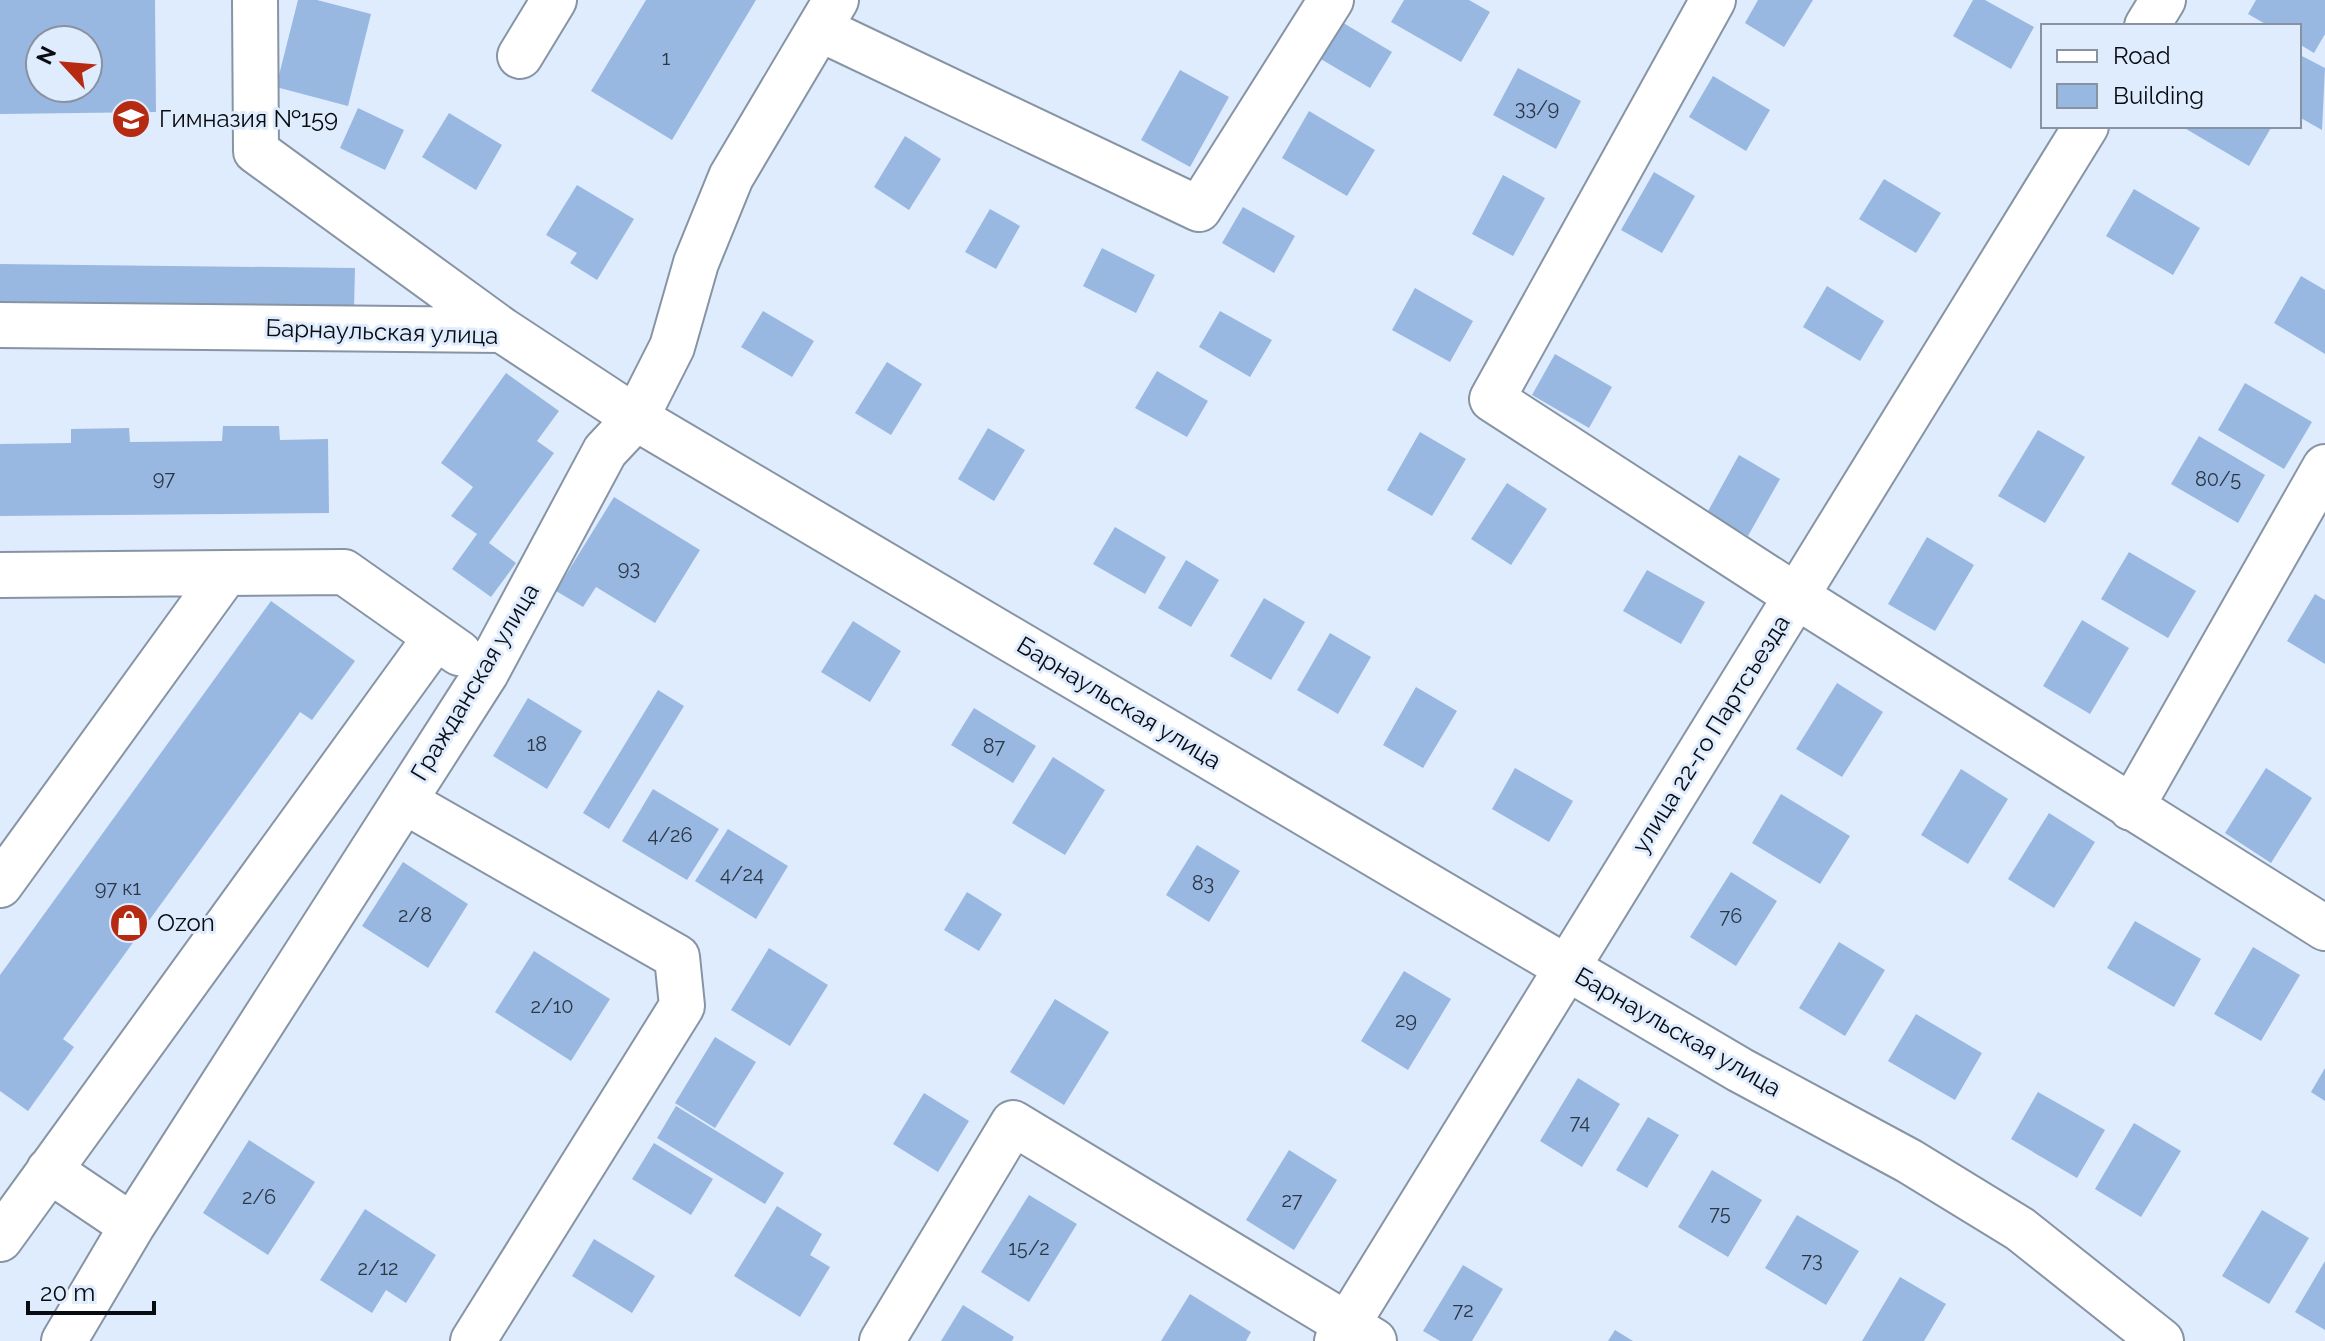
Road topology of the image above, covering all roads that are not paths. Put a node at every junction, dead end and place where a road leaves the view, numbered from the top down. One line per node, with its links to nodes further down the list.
1 (255, 0): 11 (street)
2 (554, 0): 8 (street)
3 (1331, 0): 6 (street)
4 (1713, 0): 16 (street)
5 (2163, 0): 7 (street)
6 (828, 14): 12 (street, Гражданская улица)
7 (2148, 24)
8 (520, 56)
9 (2085, 128): 16 (street, улица 22-го Партсъезда)
10 (0, 325): 11 (street, Барнаульская улица)
11 (502, 330): 12 (street, Барнаульская улица)
12 (636, 418): 18 (street, Гражданская улица); 23 (street, Барнаульская улица)
13 (2325, 467): 20 (street)
14 (226, 573): 15 (street); 17 (street); 21 (street)
15 (0, 575)
16 (1796, 596): 20 (street); 23 (street, улица 22-го Партсъезда)
17 (436, 637): 18 (street); 24 (street)
18 (486, 673): 19 (street, Гражданская улица)
19 (404, 801): 25 (street, Гражданская улица); 29 (street)
20 (2131, 808): 22 (street)
21 (0, 885)
22 (2325, 928)
23 (1567, 968): 27 (street, улица 22-го Партсъезда); 31 (street, Барнаульская улица)
24 (49, 1170): 25 (street); 26 (street)
25 (132, 1226): 28 (street, Гражданская улица)
26 (0, 1239)
27 (1353, 1336): 30 (street)
28 (64, 1341)
29 (473, 1341)
30 (882, 1341)
31 (2161, 1341)

